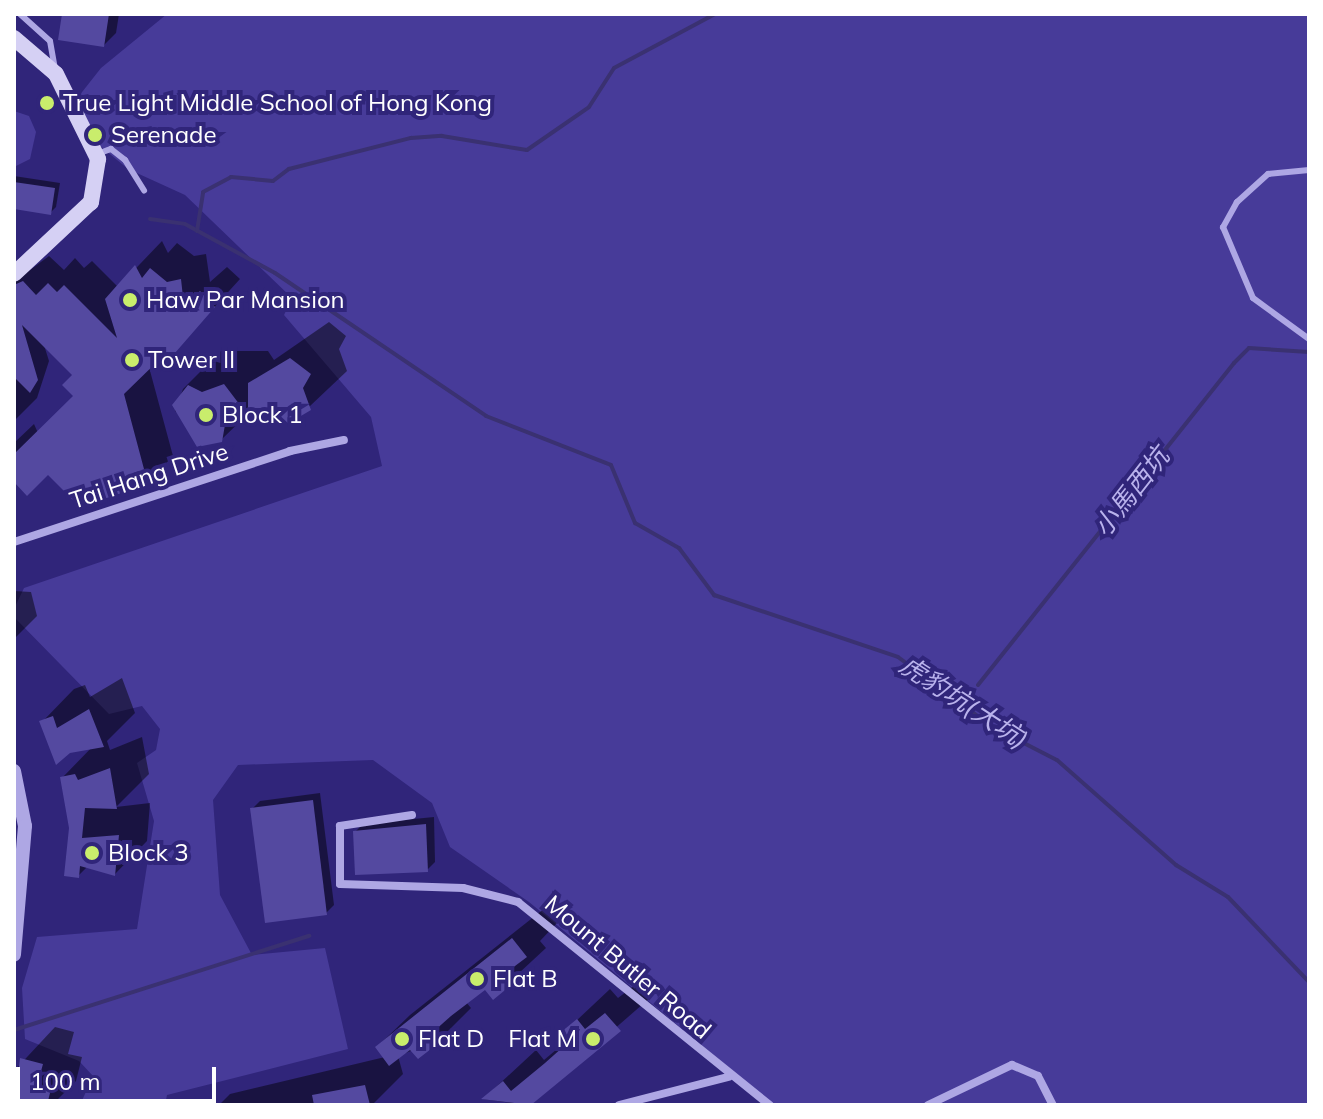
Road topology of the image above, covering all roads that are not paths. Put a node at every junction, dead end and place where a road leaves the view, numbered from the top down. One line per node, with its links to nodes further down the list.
1 (20, 14): 3 (lane)
2 (14, 38): 3 (main road)
3 (56, 74): 4 (main road)
4 (97, 154): 6 (lane); 7 (main road)
5 (1309, 170): 8 (lane)
6 (144, 191)
7 (14, 274)
8 (1309, 339)
9 (344, 440): 10 (street, Tai Hang Drive)
10 (14, 542)
11 (14, 771): 13 (street)
12 (412, 815): 15 (street, Mount Butler Road)
13 (16, 935): 14 (street)
14 (14, 955)
15 (728, 1077): 16 (street); 17 (street, Mount Butler Road)
16 (619, 1105)
17 (770, 1105)
18 (928, 1105): 19 (street)
19 (1053, 1105)

